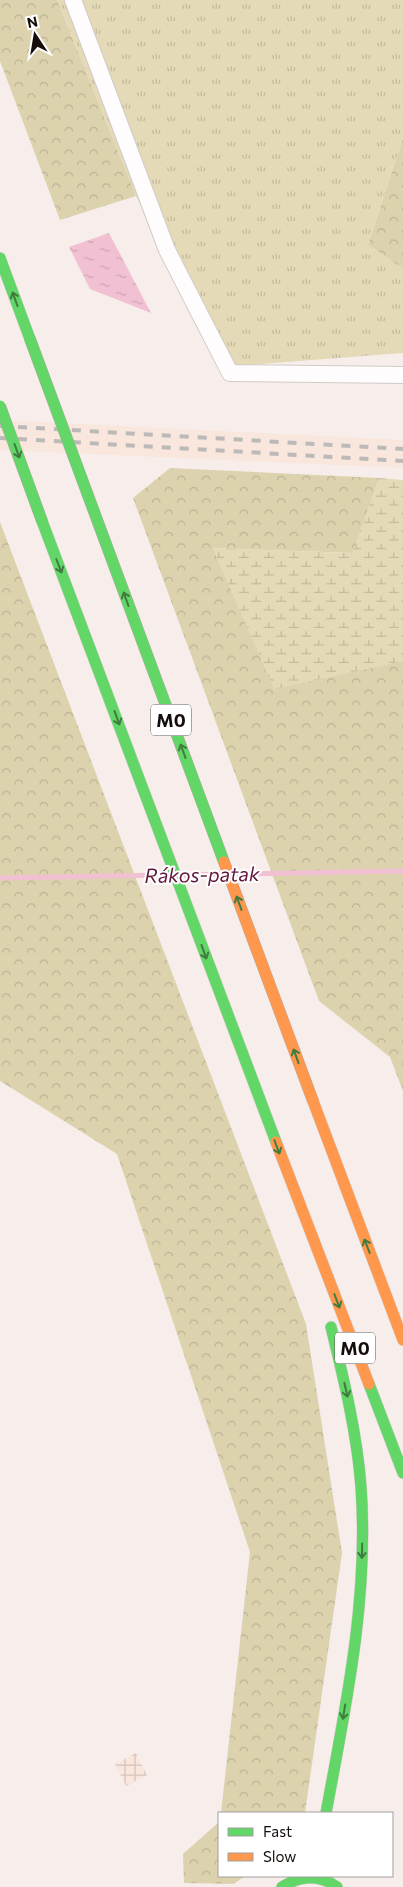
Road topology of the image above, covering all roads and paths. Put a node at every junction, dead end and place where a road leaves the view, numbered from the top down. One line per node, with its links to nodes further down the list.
1 (74, 0): 3 (street)
2 (0, 258): 6 (main road, M0, one-way to 2, bridge)
3 (403, 375)
4 (0, 406): 5 (main road, M0, one-way to 5, bridge)
5 (306, 1223): 7 (main road, M0, one-way to 7); 8 (main road, one-way to 8)
6 (403, 1340)
7 (403, 1473)
8 (326, 1812)
9 (300, 1877): 11 (main road)
10 (317, 1877): 12 (main road)
11 (282, 1887)
12 (336, 1887)

